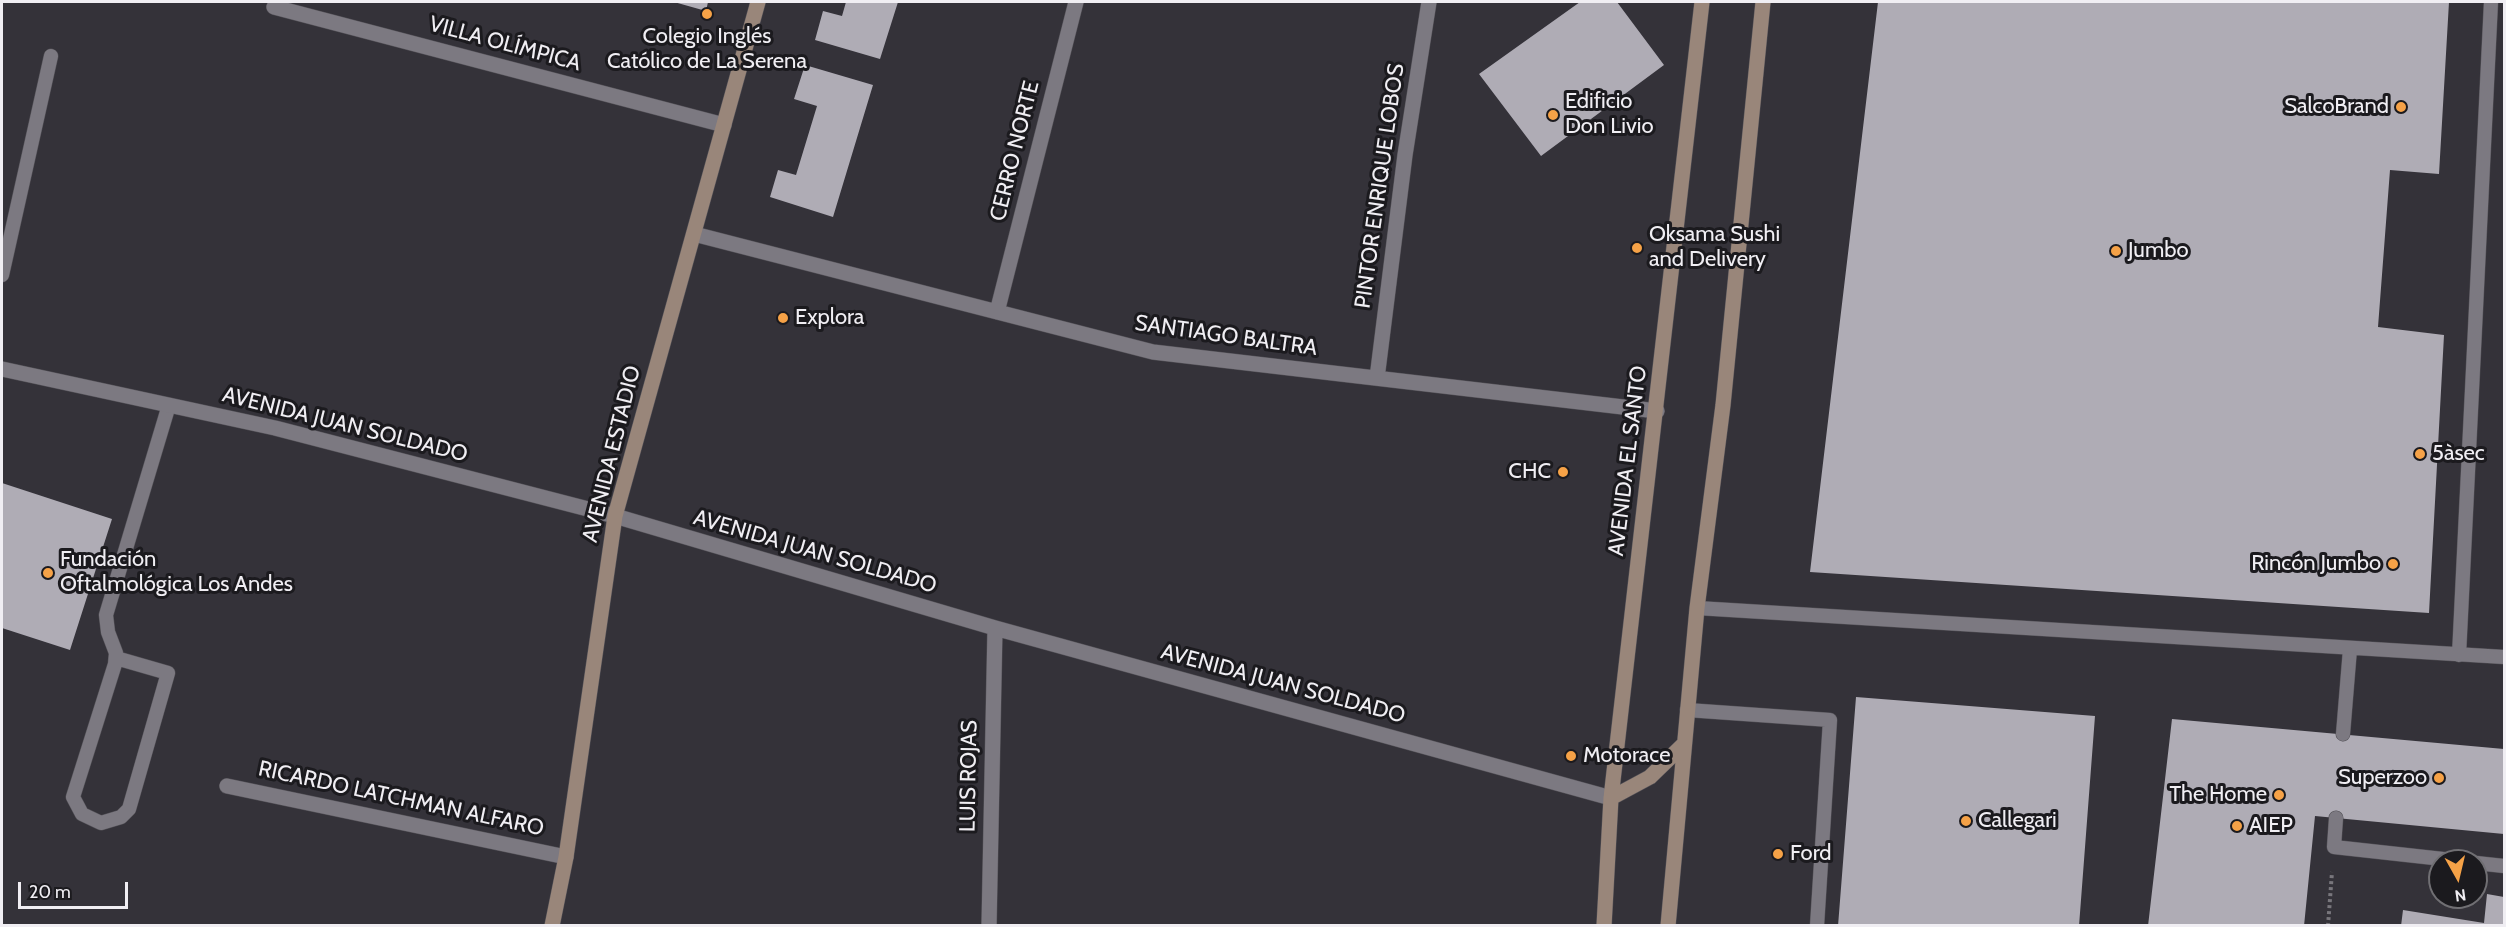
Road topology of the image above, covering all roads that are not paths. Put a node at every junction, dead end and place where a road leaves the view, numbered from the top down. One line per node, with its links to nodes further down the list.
1 (758, 2): 10 (main road, AVENIDA ESTADIO)
2 (1076, 2): 13 (street, CERRO NORTE)
3 (1429, 2): 15 (street, PINTOR ENRIQUE LOBOS)
4 (1702, 2): 17 (main road, AVENIDA EL SANTO)
5 (1762, 2): 19 (main road)
6 (274, 7): 10 (street, VILLA OLÍMPICA)
7 (2491, 8): 8 (lane); 22 (lane)
8 (2505, 15)
9 (51, 56): 12 (lane)
10 (724, 124): 11 (main road, AVENIDA ESTADIO)
11 (694, 234): 13 (street, SANTIAGO BALTRA); 18 (main road, AVENIDA ESTADIO)
12 (2, 275)
13 (998, 312): 15 (street, SANTIAGO BALTRA)
14 (2, 369): 16 (street, AVENIDA JUAN SOLDADO)
15 (1377, 378): 17 (street, SANTIAGO BALTRA)
16 (169, 405): 18 (street, AVENIDA JUAN SOLDADO); 24 (lane)
17 (1657, 411): 29 (main road, AVENIDA EL SANTO)
18 (615, 516): 20 (street, AVENIDA JUAN SOLDADO); 31 (main road, AVENIDA ESTADIO)
19 (1697, 608): 21 (lane); 25 (main road)
20 (995, 628): 29 (street, AVENIDA JUAN SOLDADO); 36 (street, LUIS ROJAS)
21 (2350, 649): 22 (lane); 26 (lane)
22 (2459, 655): 23 (lane)
23 (2505, 657)
24 (116, 658): 24 (lane)
25 (1687, 710): 27 (main road); 39 (lane)
26 (2343, 734)
27 (1684, 744): 29 (main road); 38 (main road)
28 (226, 786): 31 (street, RICARDO LATCHMAN ALFARO)
29 (1611, 798): 37 (main road, AVENIDA EL SANTO)
30 (2336, 818): 32 (lane)
31 (566, 857): 35 (main road, AVENIDA ESTADIO)
32 (2428, 857)
33 (2488, 864): 34 (lane)
34 (2505, 866)
35 (552, 926)
36 (988, 926)
37 (1604, 926)
38 (1668, 926)
39 (1817, 926)

